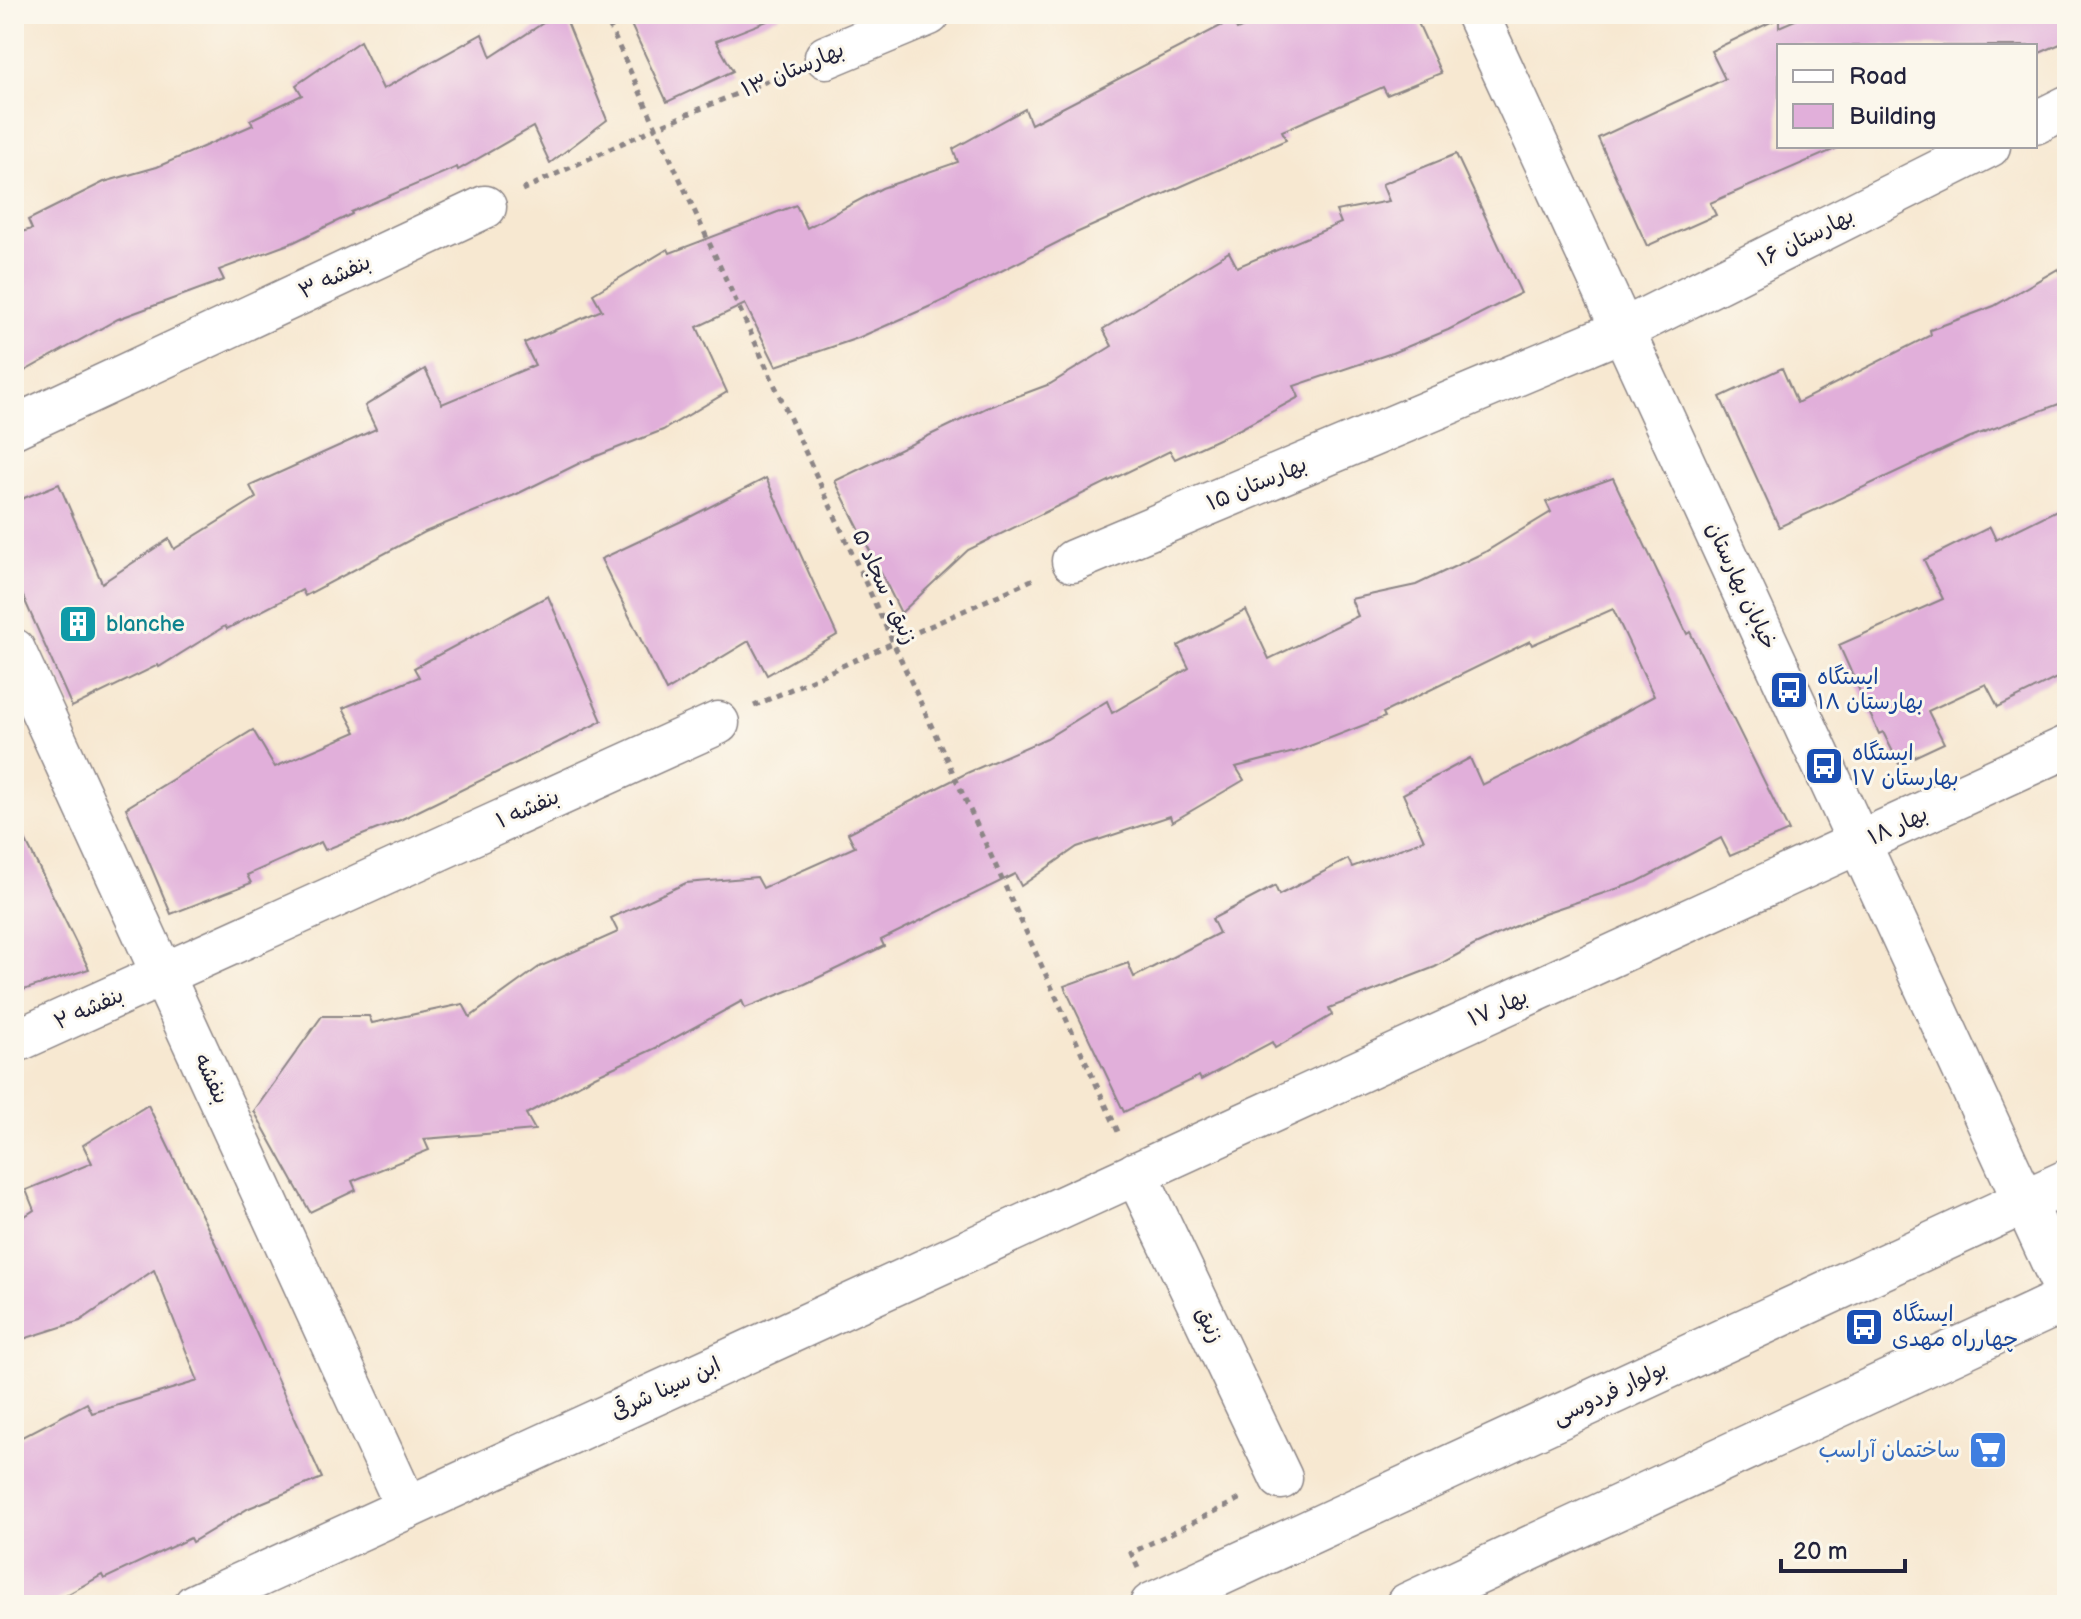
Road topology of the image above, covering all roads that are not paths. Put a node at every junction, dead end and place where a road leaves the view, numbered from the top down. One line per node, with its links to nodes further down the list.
1 (929, 14): 3 (street, بهارستان ۱۳)
2 (1477, 14): 8 (street, خیابان بهارستان)
3 (826, 57)
4 (2067, 107): 5 (street)
5 (2037, 122)
6 (1985, 148): 8 (street, بهارستان ۱۶)
7 (485, 207): 9 (street, بنفشه ۳)
8 (1623, 330): 10 (street, بهارستان ۱۵); 14 (street, خیابان بهارستان)
9 (14, 427)
10 (1073, 561)
11 (14, 650): 15 (street, بنفشه)
12 (718, 723): 15 (street, بنفشه ۱)
13 (2067, 747): 14 (street, بهار ۱۸)
14 (1859, 844): 17 (street, بهار ۱۷); 19 (street, خیابان بهارستان)
15 (163, 975): 16 (street, بنفشه ۲); 22 (street, بنفشه)
16 (14, 1042)
17 (1136, 1173): 21 (street, زنبق); 22 (street, ابن سینا شرقی)
18 (2067, 1182): 19 (main road, بولوار فردوسی)
19 (2024, 1202): 20 (street, خیابان بهارستان); 24 (main road, بولوار فردوسی)
20 (2067, 1297): 25 (main road)
21 (1281, 1478)
22 (407, 1508): 23 (street, ابن سینا شرقی)
23 (195, 1605)
24 (1152, 1605)
25 (1408, 1605)

